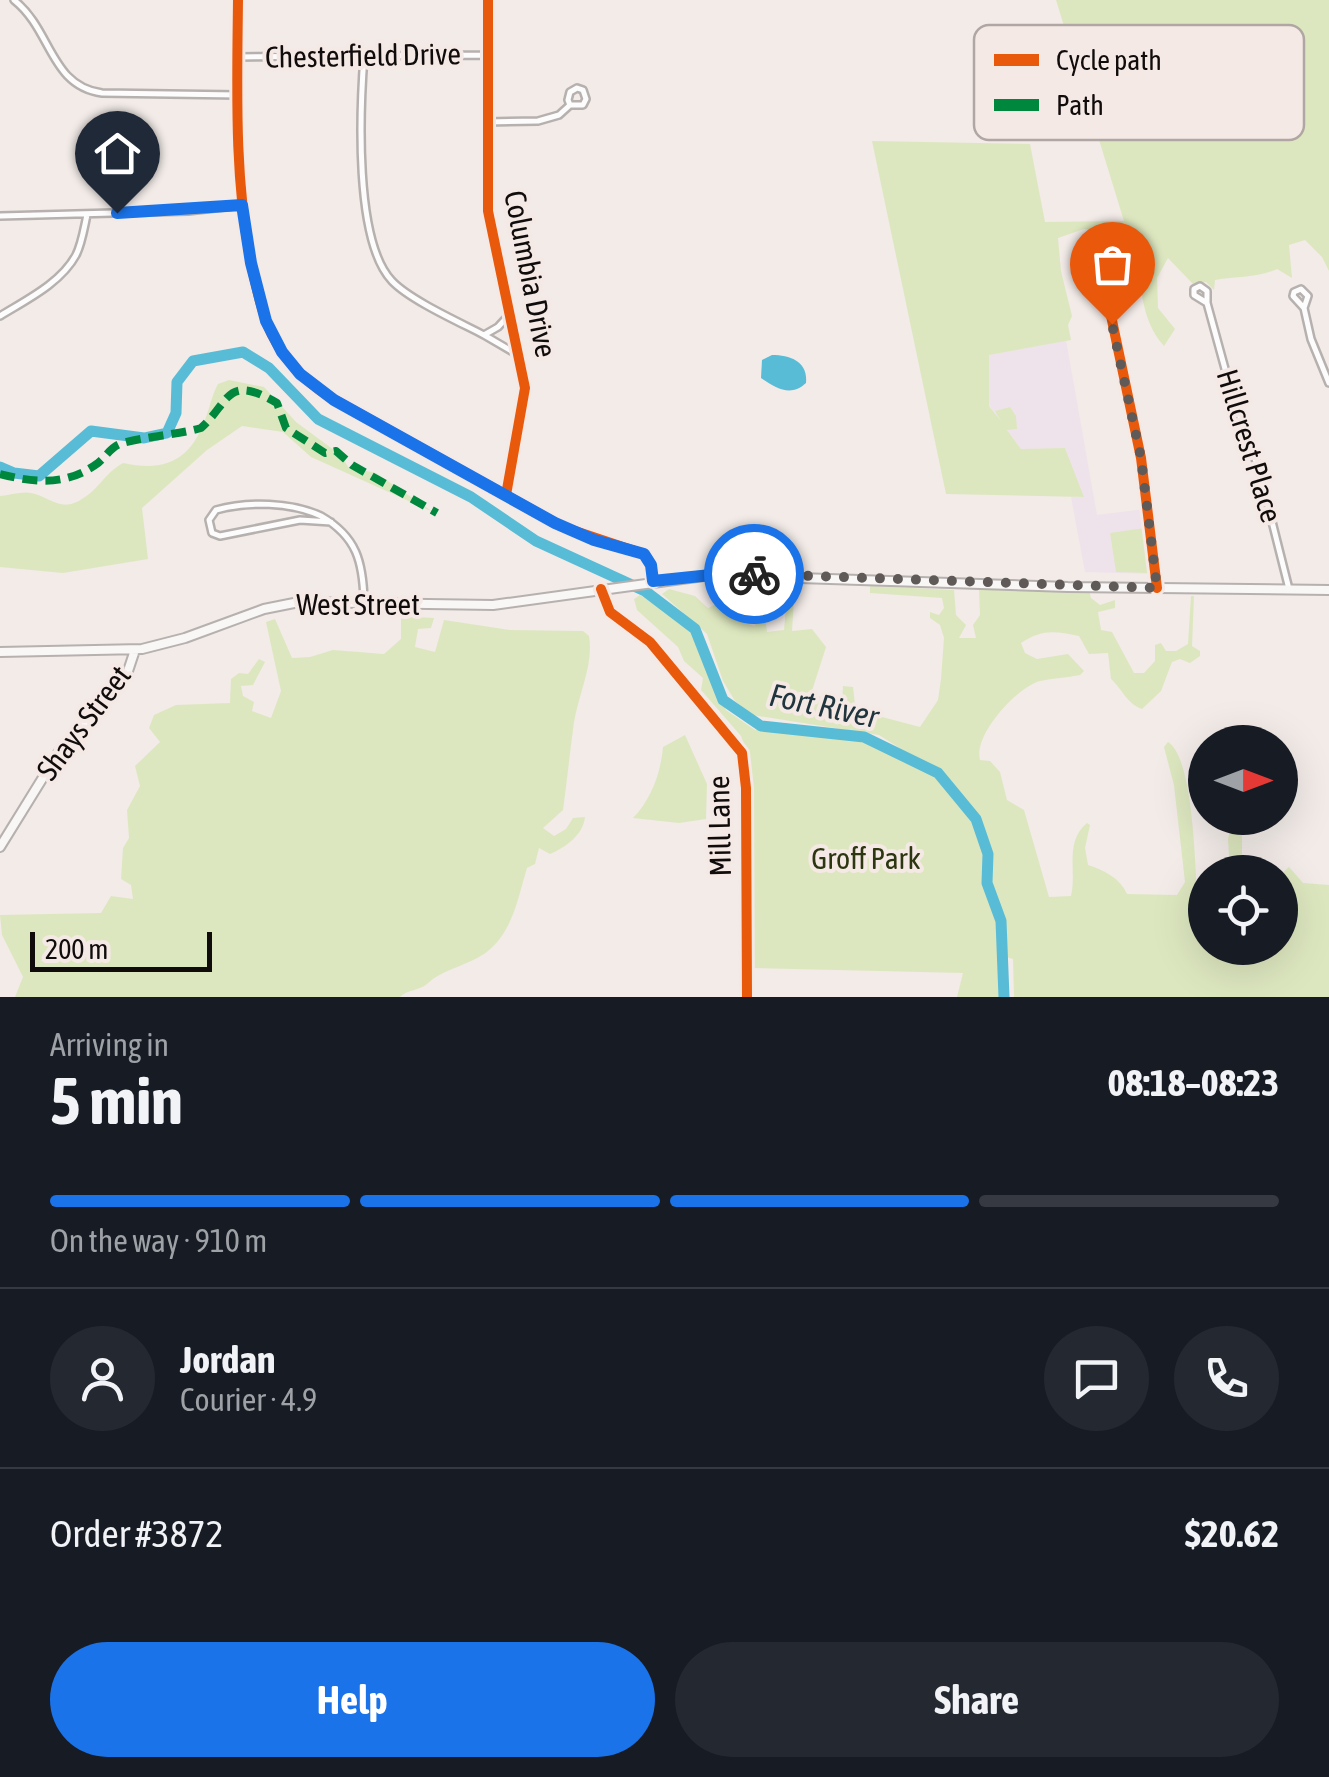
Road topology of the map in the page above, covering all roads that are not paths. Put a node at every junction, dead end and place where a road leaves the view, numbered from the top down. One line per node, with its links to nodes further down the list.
1 (14, 0): 7 (street)
2 (238, 0): 6 (street)
3 (488, 0): 4 (street, Columbia Drive)
4 (488, 55): 5 (street, Chesterfield Drive); 9 (street, Columbia Drive)
5 (364, 56): 6 (street, Chesterfield Drive); 18 (street)
6 (238, 58): 7 (street)
7 (238, 95): 10 (street)
8 (570, 105): 9 (street)
9 (487, 122): 16 (street, Columbia Drive)
10 (242, 205): 11 (street); 21 (street)
11 (86, 215): 12 (street); 17 (street)
12 (0, 216)
13 (1100, 239): 24 (street)
14 (1207, 304): 26 (street, Hillcrest Place)
15 (1304, 308): 20 (street)
16 (510, 314): 18 (street); 19 (street, Columbia Drive)
17 (0, 316)
18 (484, 335): 19 (street)
19 (521, 357): 21 (street, Columbia Drive)
20 (1329, 383)
21 (506, 495): 23 (street)
22 (331, 522): 22 (street); 28 (street)
23 (649, 582): 24 (main road, West Street); 25 (main road, West Street)
24 (1157, 588): 26 (main road, West Street)
25 (601, 590): 28 (main road, West Street); 32 (street, Mill Lane)
26 (1289, 590): 27 (main road, West Street)
27 (1329, 590)
28 (364, 601): 29 (main road, West Street)
29 (134, 650): 30 (main road, West Street); 31 (main road, Shays Street)
30 (0, 652)
31 (0, 847)
32 (747, 997)

